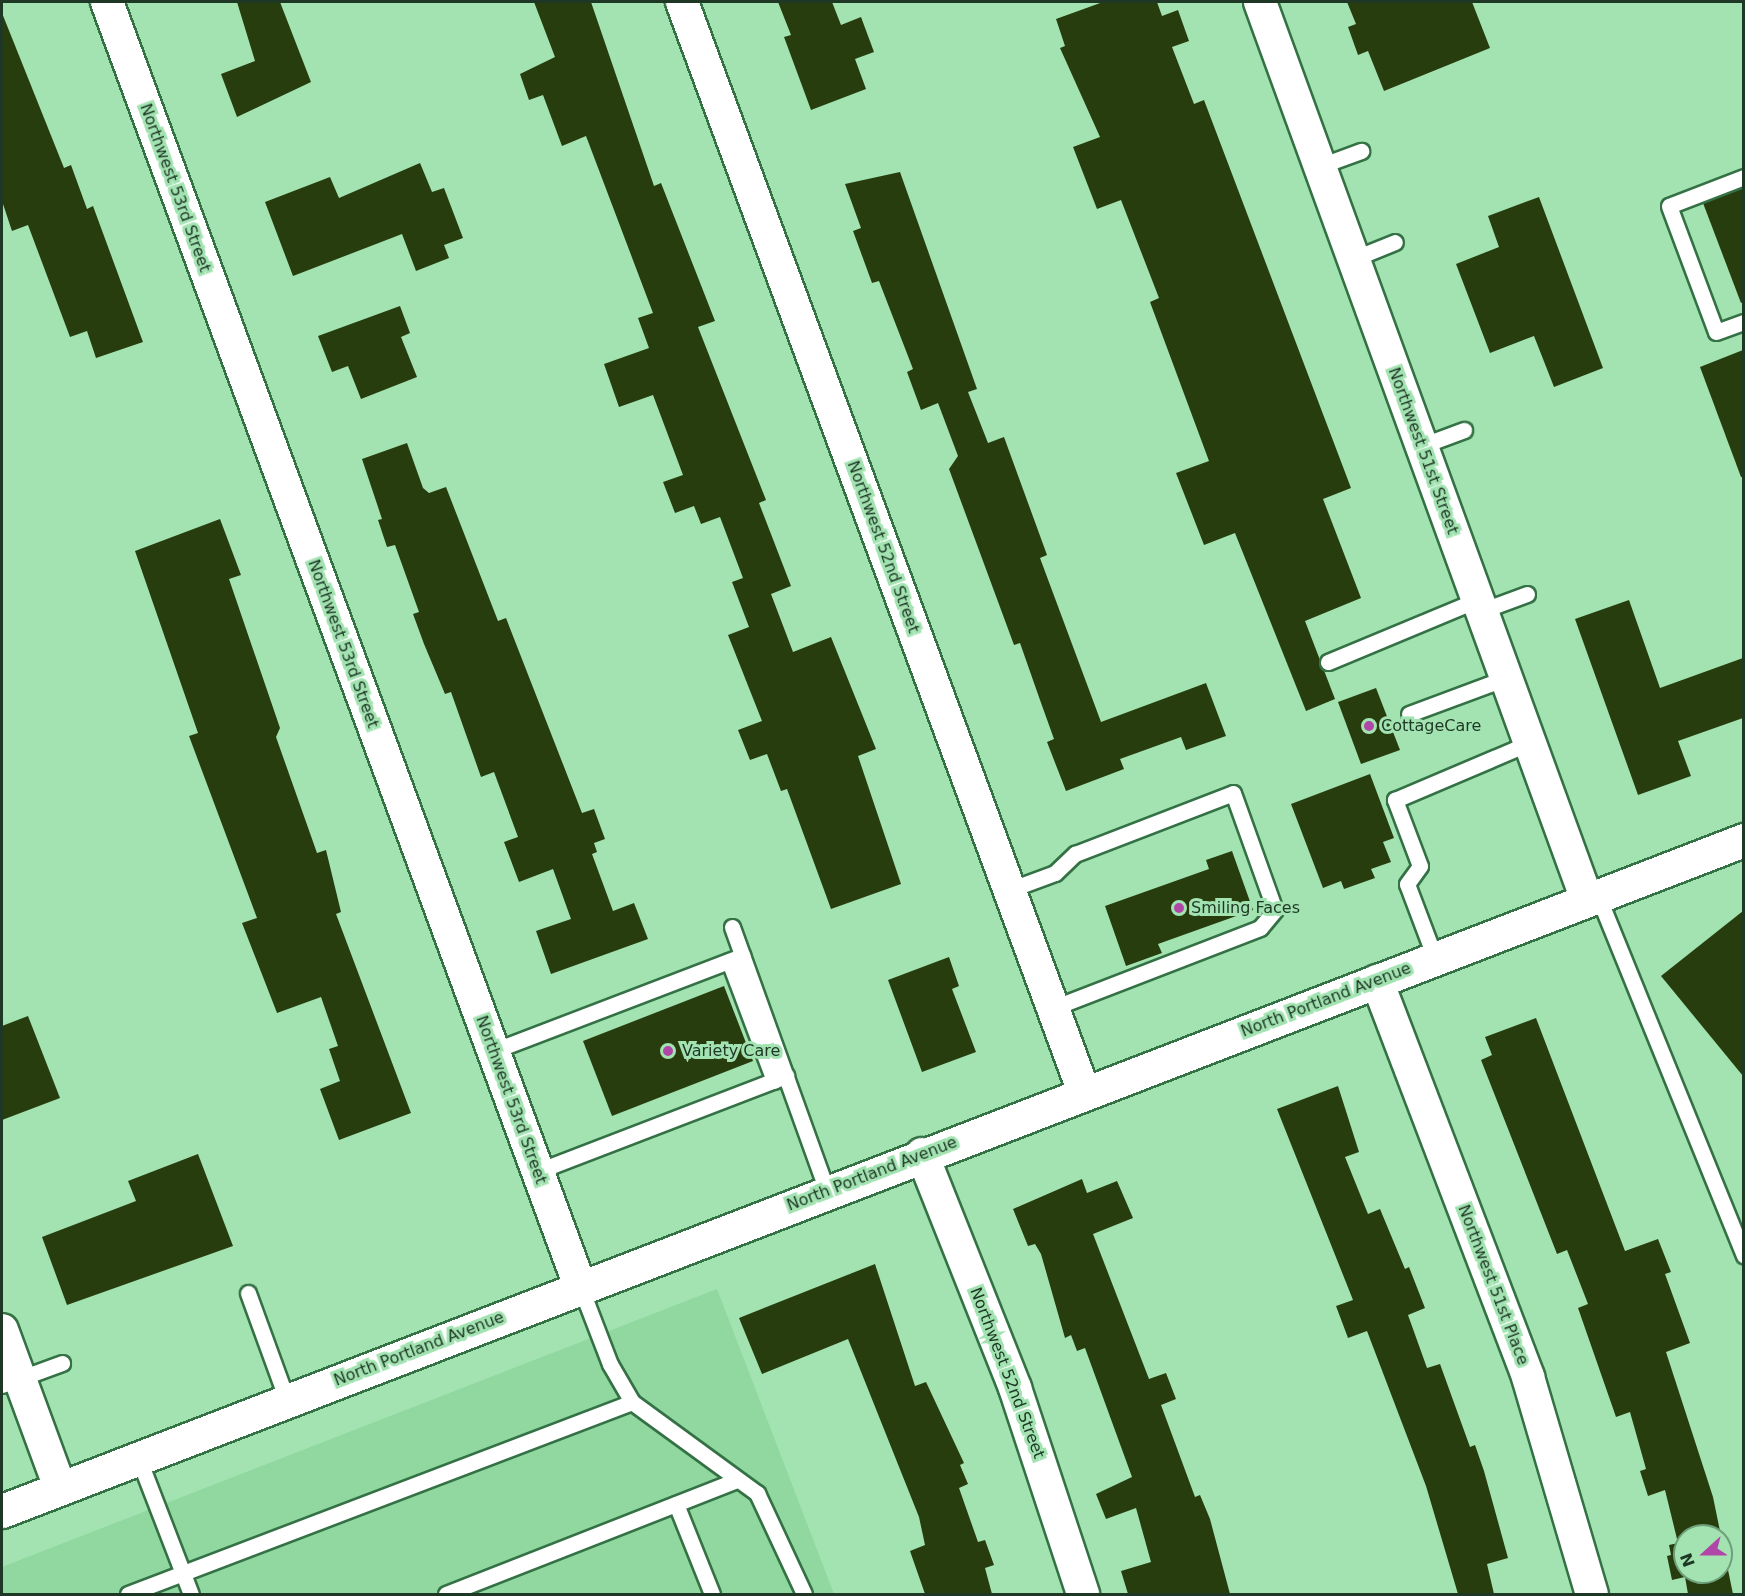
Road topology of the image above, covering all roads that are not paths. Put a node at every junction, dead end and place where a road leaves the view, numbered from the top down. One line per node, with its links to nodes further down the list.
1 (107, 2): 26 (street, Northwest 53rd Street)
2 (682, 2): 19 (street, Northwest 52nd Street)
3 (1260, 2): 5 (street, Northwest 51st Street)
4 (1361, 151): 5 (lane)
5 (1320, 166): 8 (street, Northwest 51st Street)
6 (1743, 177): 9 (lane)
7 (1395, 242): 8 (lane)
8 (1353, 259): 11 (street, Northwest 51st Street)
9 (1743, 322)
10 (1464, 430): 11 (lane)
11 (1421, 446): 13 (street, Northwest 51st Street)
12 (1527, 594): 13 (lane)
13 (1479, 605): 14 (lane); 15 (street, Northwest 51st Street)
14 (1328, 662)
15 (1506, 678): 16 (lane); 17 (street, Northwest 51st Street)
16 (1409, 714)
17 (1529, 743): 20 (street, Northwest 51st Street); 23 (lane)
18 (1743, 840): 20 (main road, North Portland Avenue)
19 (1009, 890): 25 (street, Northwest 52nd Street); 25 (lane)
20 (1592, 898): 23 (main road, North Portland Avenue); 32 (lane)
21 (732, 927): 22 (lane)
22 (736, 958): 26 (lane); 27 (lane)
23 (1435, 958): 24 (main road, North Portland Avenue)
24 (1377, 981): 28 (main road, North Portland Avenue); 52 (street, Northwest 51st Place)
25 (1053, 1008): 28 (street, Northwest 52nd Street)
26 (494, 1051): 30 (street, Northwest 53rd Street)
27 (780, 1078): 30 (lane); 31 (lane)
28 (1084, 1092): 29 (main road, North Portland Avenue)
29 (922, 1155): 31 (main road, North Portland Avenue); 51 (street, Northwest 52nd Street)
30 (538, 1171): 33 (street, Northwest 53rd Street)
31 (827, 1191): 33 (main road, North Portland Avenue)
32 (1743, 1256)
33 (580, 1286): 38 (main road, North Portland Avenue); 39 (lane)
34 (248, 1293): 38 (lane)
35 (2, 1330): 37 (street)
36 (62, 1363): 37 (lane)
37 (10, 1382): 42 (street)
38 (287, 1400): 40 (main road, North Portland Avenue)
39 (632, 1402): 41 (lane); 45 (lane)
40 (138, 1457): 42 (main road, North Portland Avenue); 45 (lane)
41 (737, 1480): 43 (lane); 50 (lane)
42 (60, 1488): 44 (main road, North Portland Avenue)
43 (676, 1504): 48 (lane); 49 (lane)
44 (2, 1510)
45 (183, 1573): 46 (lane); 47 (lane)
46 (128, 1594)
47 (191, 1594)
48 (446, 1594)
49 (712, 1594)
50 (804, 1594)
51 (1083, 1594)
52 (1592, 1594)

